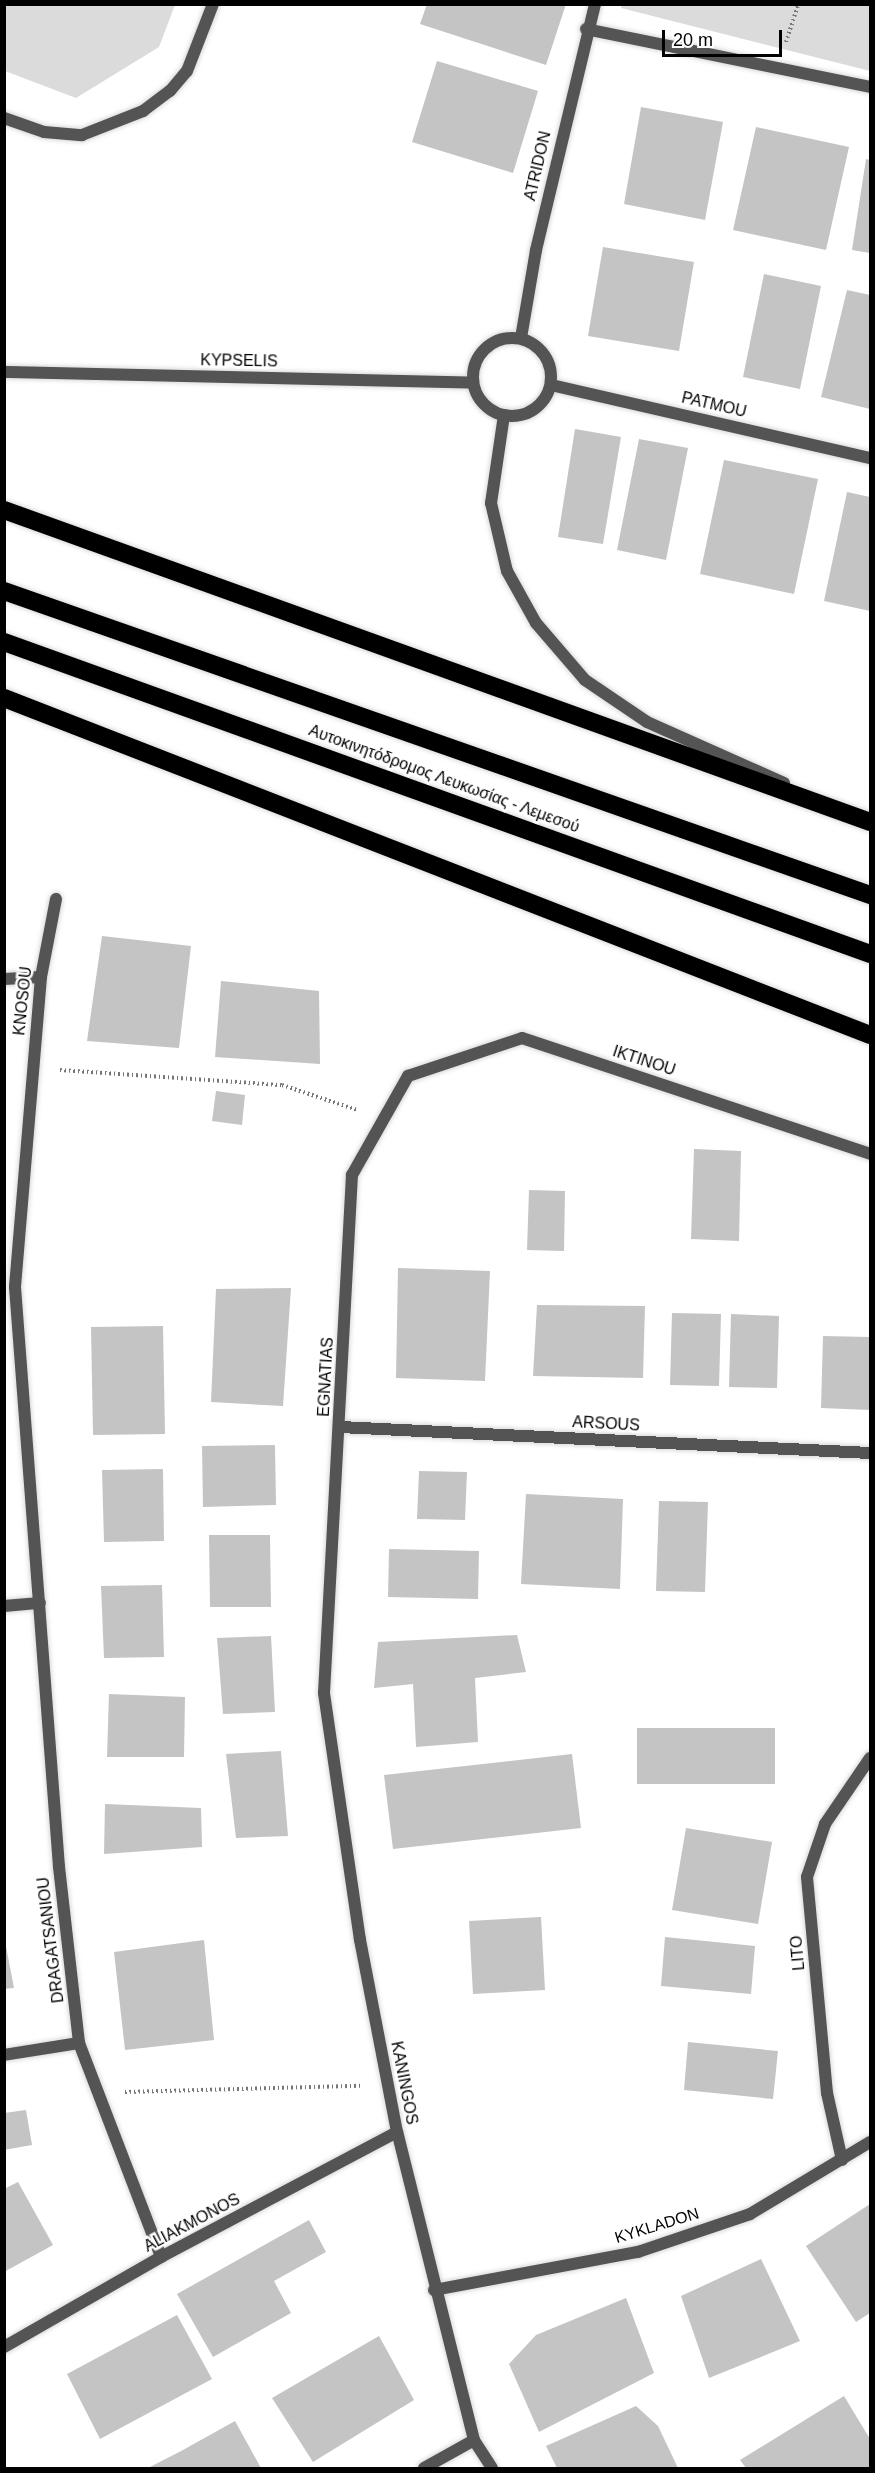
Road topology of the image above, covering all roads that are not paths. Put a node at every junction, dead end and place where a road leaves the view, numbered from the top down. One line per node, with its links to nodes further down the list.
1 (213, 4): 5 (street)
2 (595, 4): 3 (street, ATRIDON)
3 (586, 28): 4 (street); 6 (street, ATRIDON)
4 (870, 87)
5 (4, 118)
6 (521, 338): 8 (street); 9 (street)
7 (4, 372): 8 (street, KYPSELIS)
8 (473, 383): 10 (street)
9 (551, 385): 10 (street); 11 (street, PATMOU)
10 (504, 415): 16 (street)
11 (870, 458)
12 (4, 510): 16 (highway)
13 (4, 591): 17 (highway, Αυτοκινητόδρομος Λευκωσίας - Λεμεσού)
14 (4, 642): 19 (highway, Αυτοκινητόδρομος Λευκωσίας - Λεμεσού)
15 (4, 698): 22 (highway)
16 (870, 821)
17 (870, 895)
18 (56, 899): 20 (street, KNOSOU)
19 (870, 954)
20 (41, 977): 21 (street); 25 (street, KNOSOU)
21 (4, 979)
22 (870, 1035)
23 (408, 1077): 24 (street, IKTINOU); 26 (street, EGNATIAS)
24 (870, 1154)
25 (10, 1287): 28 (street, DRAGATSANIOU)
26 (340, 1427): 27 (street, ARSOUS); 30 (street, EGNATIAS)
27 (870, 1453)
28 (40, 1604): 29 (street); 32 (street, DRAGATSANIOU)
29 (4, 1606)
30 (324, 1693): 34 (street, KANINGOS)
31 (870, 1758): 36 (street, LITO)
32 (79, 2043): 33 (street); 37 (street, DRAGATSANIOU)
33 (4, 2055)
34 (397, 2132): 37 (street, ALIAKMONOS); 38 (street, KANINGOS)
35 (870, 2142): 36 (street, KYKLADON)
36 (842, 2160): 38 (street, KYKLADON)
37 (161, 2257): 39 (street, ALIAKMONOS)
38 (434, 2290): 40 (street, KANINGOS)
39 (4, 2347)
40 (474, 2440): 41 (street); 42 (street, KANINGOS)
41 (424, 2469)
42 (492, 2469)

